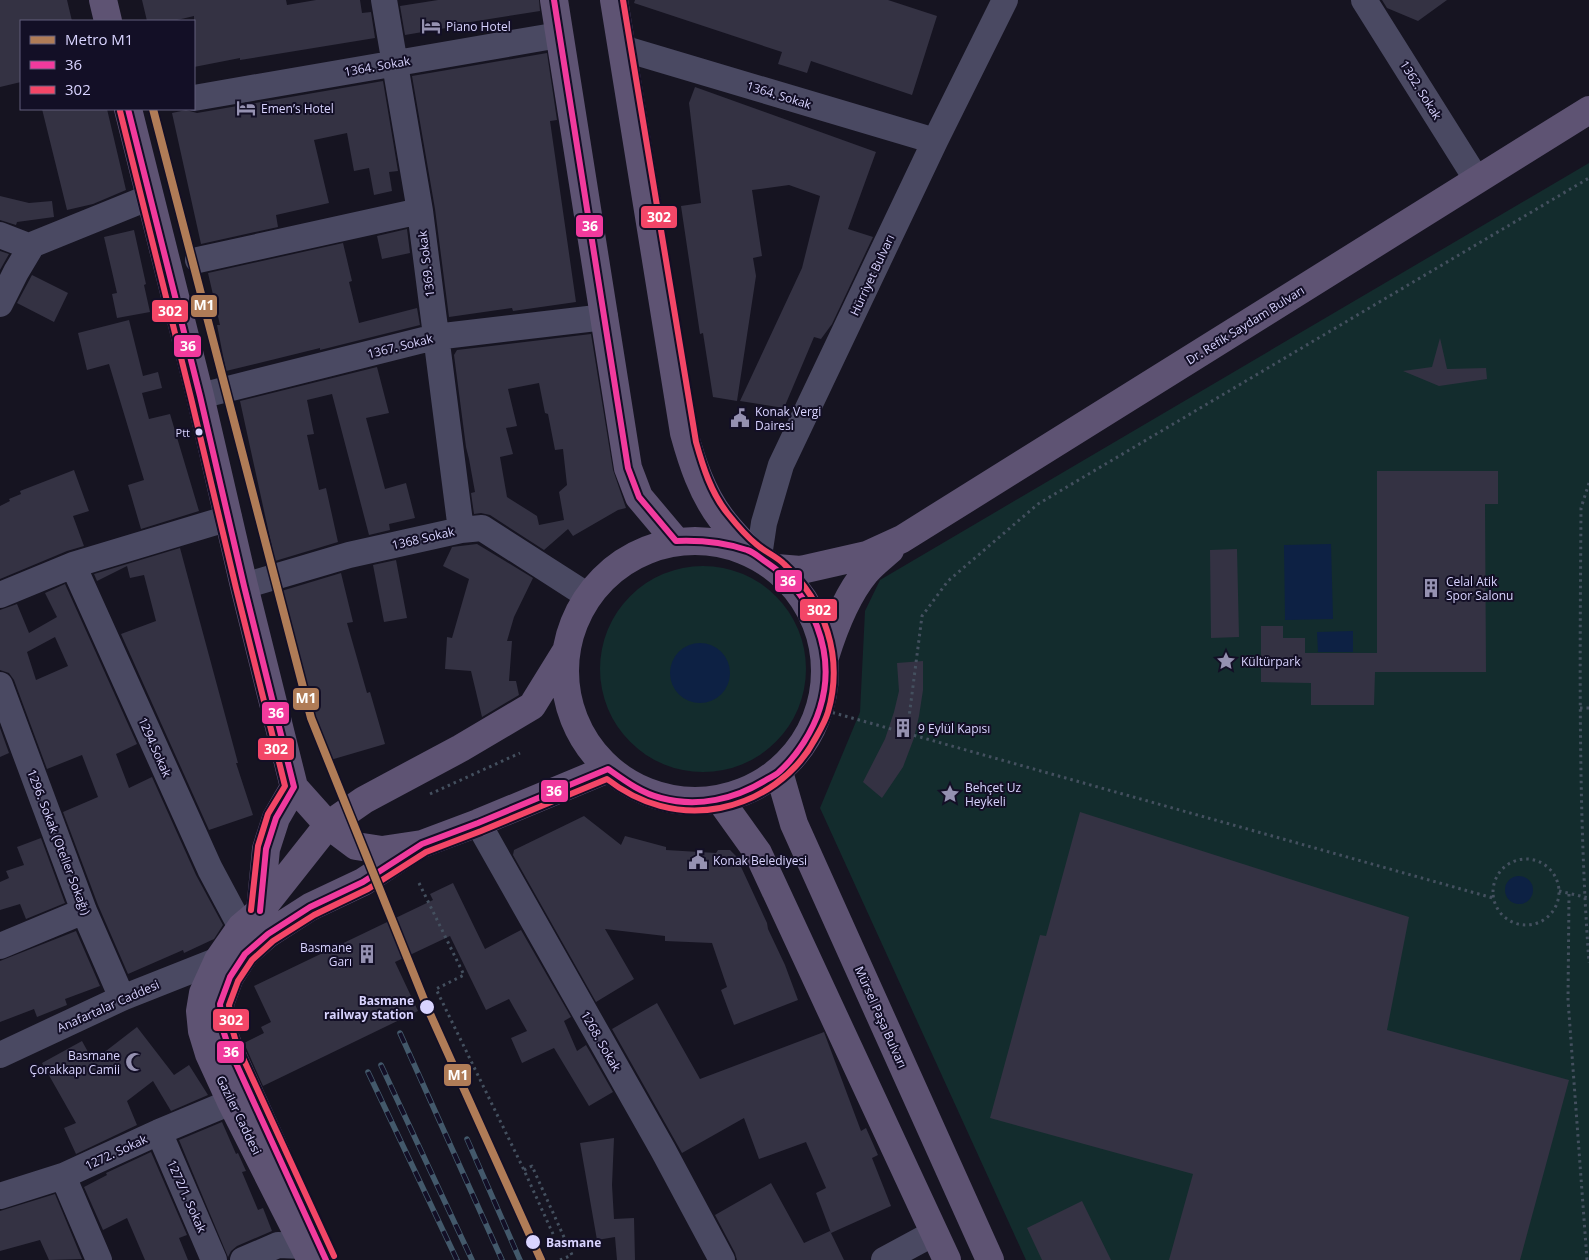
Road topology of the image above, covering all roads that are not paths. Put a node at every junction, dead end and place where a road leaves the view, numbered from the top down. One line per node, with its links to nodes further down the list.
1 (103, 0): 7 (main road)
2 (384, 0): 10 (street, 1369. Sokak)
3 (554, 0): 8 (main road)
4 (614, 0): 9 (main road)
5 (1005, 0): 14 (street, Hürriyet Bulvarı)
6 (1365, 0): 15 (street, 1362. Sokak)
7 (108, 20)
8 (559, 36): 10 (street, 1364. Sokak); 22 (main road)
9 (622, 48): 14 (street, 1364. Sokak); 29 (main road)
10 (394, 63): 11 (street, 1364. Sokak); 17 (street, 1369. Sokak)
11 (195, 98)
12 (129, 110): 16 (main road)
13 (1589, 110): 15 (main road, Dr. Refik Saydam Bulvarı)
14 (935, 141): 29 (street, Hürriyet Bulvarı)
15 (1477, 180): 27 (main road, Dr. Refik Saydam Bulvarı)
16 (150, 197): 19 (street); 24 (main road)
17 (420, 211): 20 (street); 23 (street, 1369. Sokak)
18 (0, 235): 19 (street)
19 (30, 246): 21 (street)
20 (198, 260)
21 (0, 304)
22 (605, 317): 23 (street, 1367. Sokak); 28 (main road)
23 (435, 337): 24 (street, 1367. Sokak); 26 (street, 1369. Sokak)
24 (200, 396): 25 (main road)
25 (229, 518): 30 (street); 31 (main road)
26 (460, 530): 31 (street, 1368 Sokak); 33 (street, 1368 Sokak)
27 (902, 539): 29 (main road); 35 (main road)
28 (676, 541): 29 (main road); 33 (main road)
29 (761, 558): 35 (main road)
30 (72, 565): 32 (street); 45 (street, 1294.Sokak)
31 (244, 586): 39 (main road)
32 (0, 595)
33 (588, 596): 34 (main road)
34 (566, 651): 37 (main road); 42 (main road, Gaziler Caddesi)
35 (825, 657): 38 (main road)
36 (2, 696): 44 (street, 1296. Sokak (Oteller Sokağı))
37 (608, 769): 40 (main road); 41 (main road)
38 (779, 772): 40 (main road); 62 (main road, Mürsel Paşa Bulvarı)
39 (294, 787): 42 (main road); 45 (main road)
40 (720, 800): 54 (main road)
41 (478, 823): 43 (main road); 59 (street, 1268. Sokak)
42 (328, 825): 43 (main road); 45 (main road, Gaziler Caddesi)
43 (422, 844): 55 (main road, Gaziler Caddesi)
44 (84, 911): 46 (street); 48 (street, 1296. Sokak (Oteller Sokağı))
45 (250, 919): 47 (main road, Gaziler Caddesi)
46 (0, 946)
47 (218, 960): 48 (street, Anafartalar Caddesi); 50 (main road, Gaziler Caddesi)
48 (122, 998): 49 (street, Anafartalar Caddesi)
49 (0, 1055)
50 (231, 1102): 51 (street, 1272. Sokak); 55 (main road, Gaziler Caddesi)
51 (159, 1132): 52 (street, 1272. Sokak); 57 (street, 1272/1. Sokak)
52 (63, 1176): 53 (street, 1272. Sokak); 56 (street)
53 (0, 1196)
54 (934, 1233): 60 (street); 61 (main road)
55 (314, 1255): 58 (street)
56 (98, 1260)
57 (214, 1260)
58 (243, 1260)
59 (722, 1260)
60 (884, 1260)
61 (947, 1260)
62 (990, 1260)

